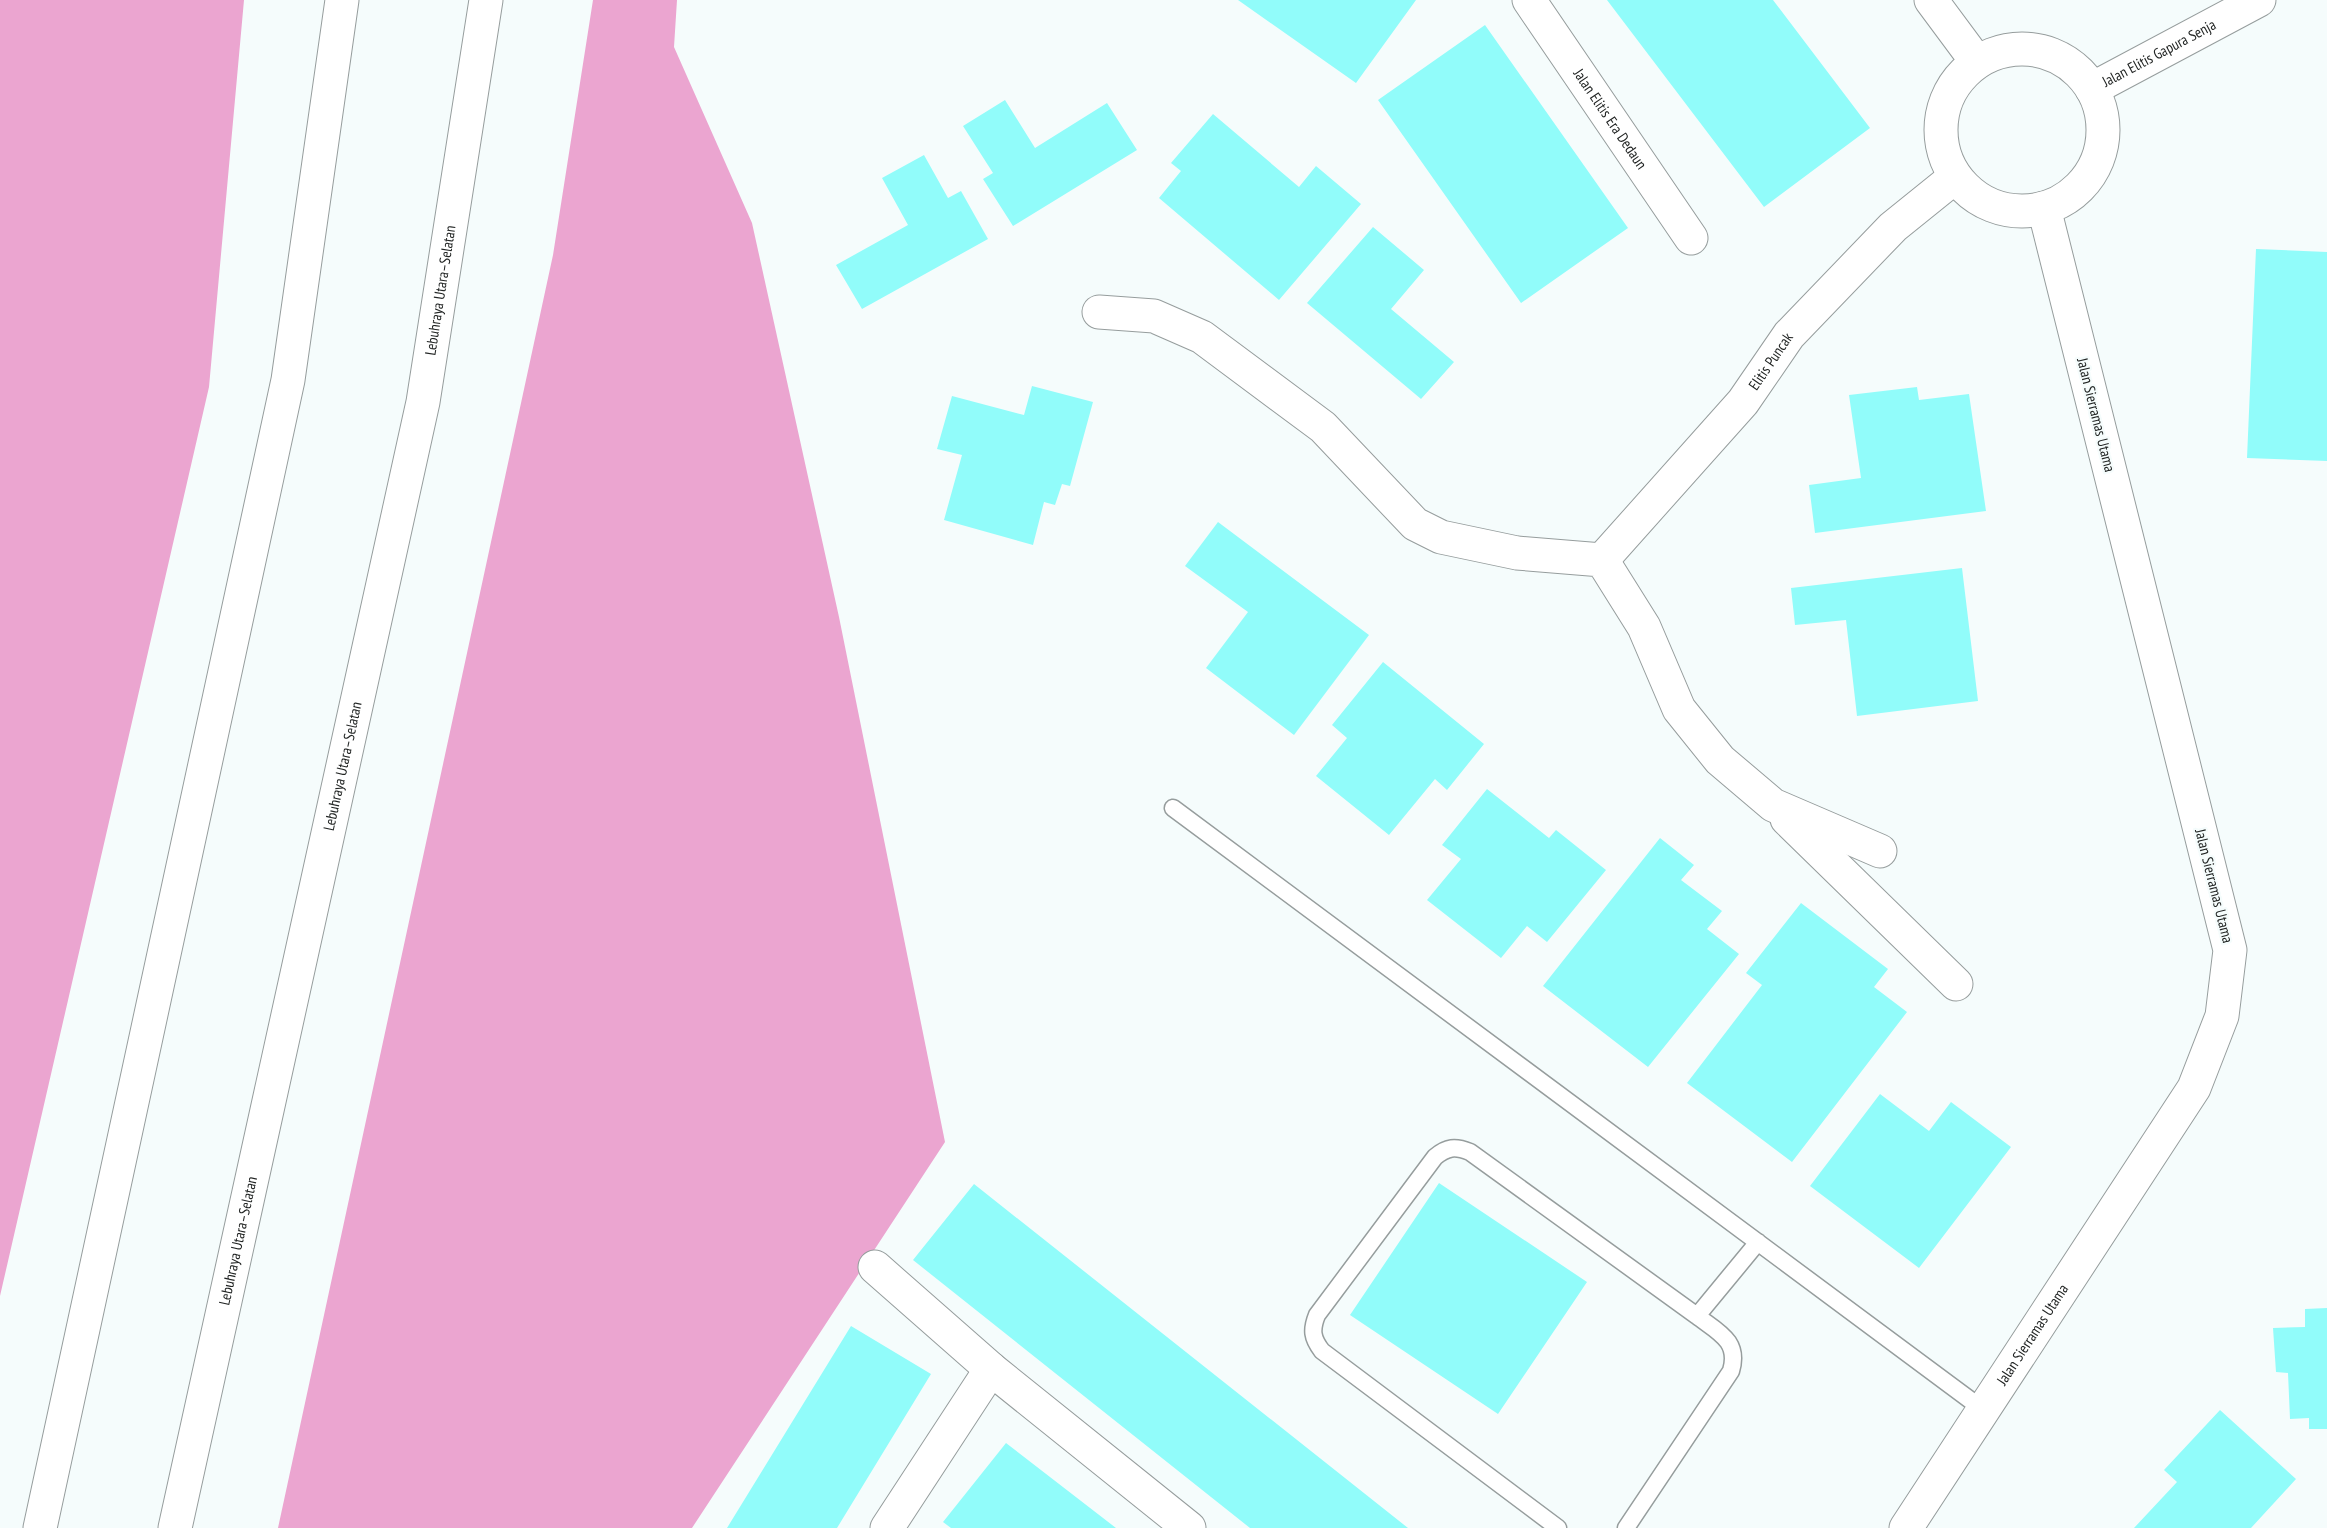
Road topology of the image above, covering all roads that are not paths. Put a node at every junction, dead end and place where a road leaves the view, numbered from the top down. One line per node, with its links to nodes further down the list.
1 (342, 0): 22 (main road)
2 (486, 0): 23 (main road, Lebuhraya Utara–Selatan)
3 (1529, 0): 10 (main road, Jalan Elitis Era Dedaun)
4 (1931, 0): 6 (main road)
5 (2259, 0): 7 (main road, Jalan Elitis Gapura Senja)
6 (1977, 62): 7 (main road); 8 (main road)
7 (2092, 88): 9 (main road)
8 (1955, 177): 9 (main road); 12 (main road, Elitis Puncak)
9 (2044, 208): 21 (main road, Jalan Sierramas Utama)
10 (1691, 238)
11 (1100, 312): 12 (main road)
12 (1602, 560): 13 (main road)
13 (1773, 805): 15 (main road); 16 (main road)
14 (1173, 808): 17 (lane)
15 (1880, 851)
16 (1956, 984)
17 (1758, 1242): 19 (lane); 21 (lane)
18 (875, 1267): 20 (main road)
19 (1697, 1316): 26 (lane); 27 (lane)
20 (991, 1369): 24 (main road); 25 (main road)
21 (1985, 1411): 28 (main road, Jalan Sierramas Utama)
22 (40, 1528)
23 (175, 1528)
24 (887, 1528)
25 (1189, 1528)
26 (1558, 1528)
27 (1626, 1528)
28 (1906, 1528)

